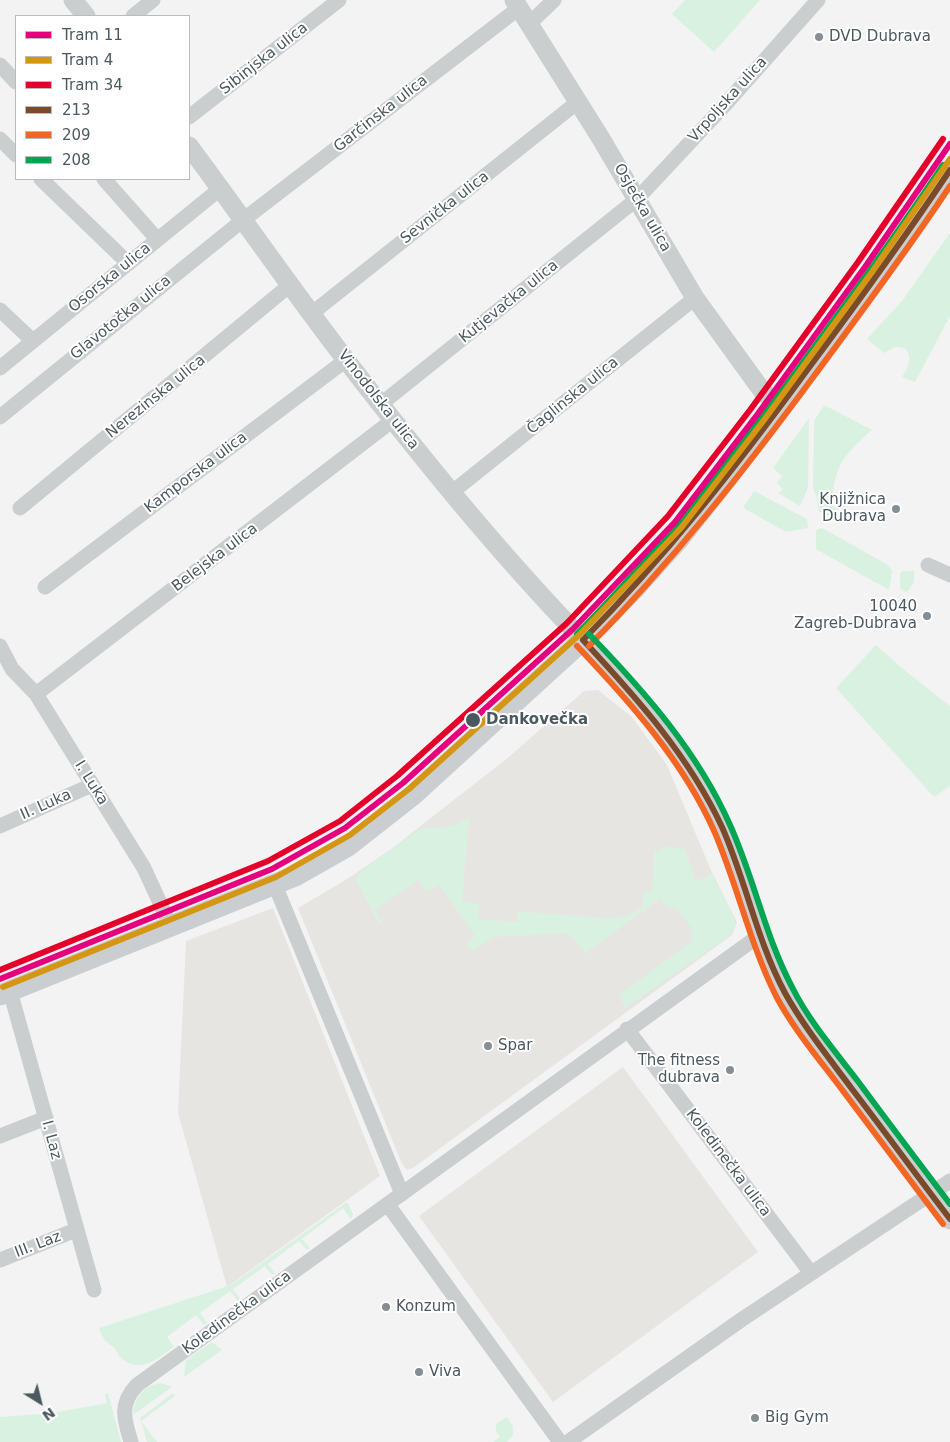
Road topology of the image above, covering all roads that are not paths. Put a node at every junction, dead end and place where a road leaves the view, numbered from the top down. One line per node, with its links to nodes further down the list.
1 (73, 0): 7 (street)
2 (153, 0): 8 (street)
3 (339, 0): 13 (street, Sibinjska ulica)
4 (554, 0): 9 (street)
5 (818, 0): 21 (street, Vrpoljska ulica)
6 (517, 4): 9 (street, Osječka ulica); 22 (street, Garčinska ulica)
7 (85, 15)
8 (133, 15)
9 (529, 24): 12 (street, Osječka ulica)
10 (0, 65): 11 (street)
11 (15, 81)
12 (579, 101): 21 (street, Osječka ulica); 28 (street, Sevnička ulica)
13 (190, 117)
14 (0, 139): 16 (street)
15 (190, 147): 20 (street, Vinodolska ulica)
16 (15, 154)
17 (950, 170): 33 (main road)
18 (42, 180): 24 (street)
19 (105, 180): 23 (street)
20 (220, 188): 22 (street, Vinodolska ulica); 23 (street, Osorska ulica)
21 (637, 199): 26 (street, Osječka ulica); 32 (street, Kutjevačka ulica)
22 (243, 220): 25 (street, Vinodolska ulica); 34 (street, Glavotočka ulica)
23 (157, 239): 24 (street, Osorska ulica)
24 (128, 263): 29 (street, Osorska ulica)
25 (290, 285): 28 (street, Vinodolska ulica); 37 (street, Nerezinska ulica)
26 (695, 298): 33 (street, Osječka ulica); 36 (street, Čaglinska ulica)
27 (0, 310): 29 (street)
28 (311, 314): 30 (street, Vinodolska ulica)
29 (33, 341): 31 (street, Osorska ulica)
30 (346, 360): 32 (street, Vinodolska ulica); 40 (street, Kamporska ulica)
31 (0, 368)
32 (381, 404): 35 (street, Vinodolska ulica)
33 (780, 407): 41 (main road)
34 (0, 417)
35 (393, 420): 36 (street, Vinodolska ulica); 44 (street, Belejska ulica)
36 (451, 493): 41 (street, Vinodolska ulica)
37 (20, 508)
38 (928, 565): 39 (street)
39 (950, 575)
40 (45, 587)
41 (583, 640): 47 (main road); 49 (main road)
42 (0, 646): 43 (street, I. Luka)
43 (6, 672): 44 (street, I. Luka)
44 (36, 694): 45 (street, I. Luka)
45 (92, 785): 46 (street, II. Luka); 48 (street, I. Luka)
46 (0, 826)
47 (276, 885): 48 (main road); 56 (street)
48 (171, 927): 50 (main road)
49 (760, 934): 51 (street, Koledinečka ulica); 55 (main road)
50 (5, 993): 52 (street, I. Laz)
51 (627, 1029): 56 (street, Koledinečka ulica); 61 (street, Koledinečka ulica)
52 (46, 1118): 53 (street); 59 (street, I. Laz)
53 (0, 1136)
54 (950, 1181): 55 (street)
55 (931, 1193): 58 (main road); 61 (street)
56 (402, 1194): 57 (street, Koledinečka ulica)
57 (388, 1204): 63 (street, Koledinečka ulica); 64 (street)
58 (950, 1219)
59 (76, 1230): 60 (street, III. Laz); 62 (street, I. Laz)
60 (0, 1260)
61 (811, 1272): 65 (street)
62 (94, 1290)
63 (131, 1442)
64 (560, 1442)
65 (568, 1442)

